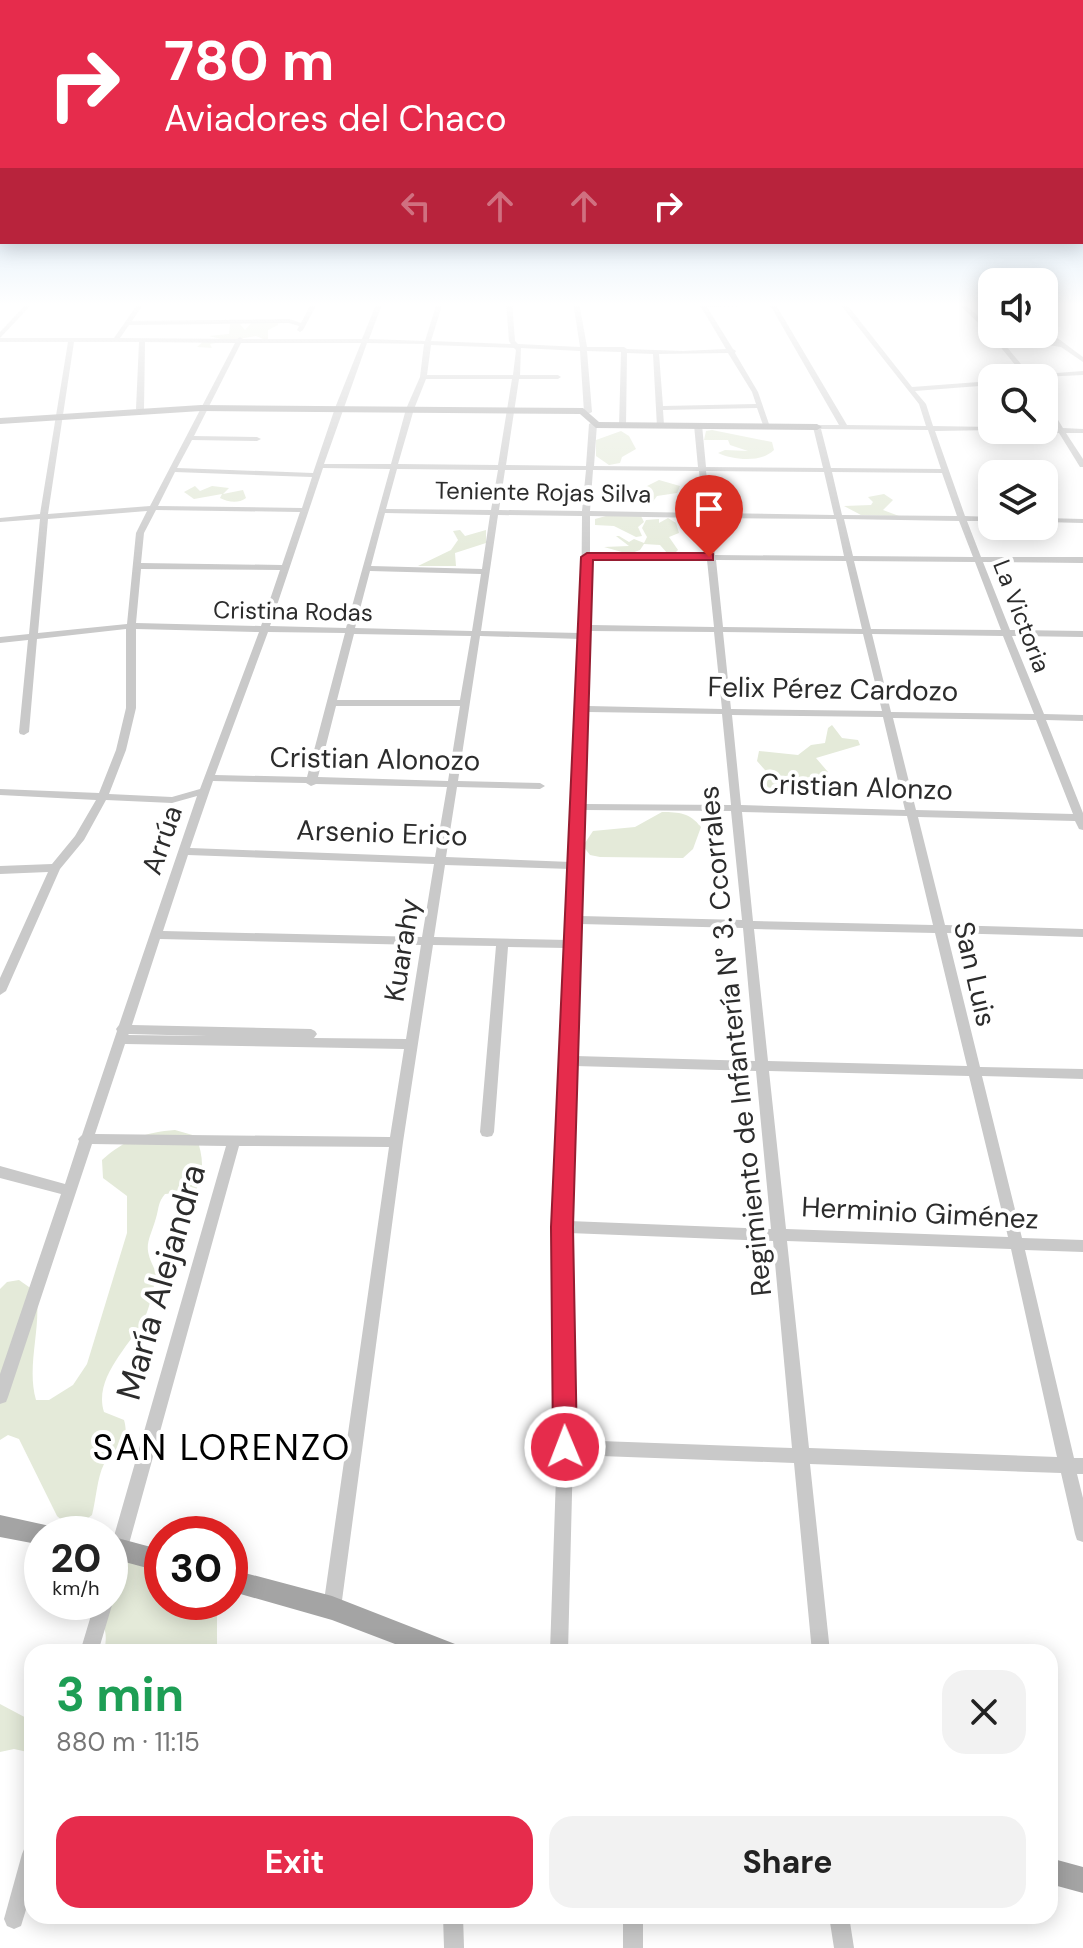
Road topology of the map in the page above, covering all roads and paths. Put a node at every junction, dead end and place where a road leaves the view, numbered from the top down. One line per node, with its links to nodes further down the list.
1 (65, 393): 21 (street)
2 (140, 393): 17 (street)
3 (210, 393): 14 (street)
4 (345, 393): 15 (street, Arrúa)
5 (417, 393): 18 (street)
6 (513, 393): 19 (street, Kuarahy)
7 (587, 393): 20 (street)
8 (623, 393): 24 (street)
9 (658, 393): 16 (street)
10 (754, 393): 13 (street)
11 (824, 393): 29 (street)
12 (914, 393): 31 (street, La Victoria)
13 (761, 406): 16 (street); 27 (street)
14 (201, 408): 15 (main road); 17 (main road); 35 (street)
15 (339, 408): 18 (main road); 44 (street, Arrúa)
16 (659, 408): 25 (street)
17 (140, 409): 21 (main road)
18 (410, 409): 19 (main road); 38 (street)
19 (510, 411): 20 (main road); 39 (street, Kuarahy)
20 (588, 412): 23 (main road)
21 (62, 416): 22 (main road); 52 (street)
22 (0, 421)
23 (593, 424): 24 (main road); 40 (street)
24 (622, 425): 25 (main road)
25 (660, 425): 26 (main road)
26 (698, 425): 27 (main road); 41 (street, Regimiento de Infantería N° 3. Ccorrales)
27 (767, 425): 28 (main road)
28 (817, 427): 29 (street); 43 (street, San Luis)
29 (844, 427): 31 (street)
30 (1058, 427): 33 (street)
31 (929, 428): 32 (street); 45 (street, La Victoria)
32 (978, 429)
33 (1060, 430): 34 (street); 37 (street)
34 (1083, 431)
35 (188, 438): 36 (street); 42 (street)
36 (257, 439)
37 (1083, 465)
38 (394, 467): 39 (street); 44 (street); 48 (street)
39 (498, 467): 40 (street); 49 (street, Kuarahy)
40 (590, 468): 41 (street); 50 (street)
41 (701, 469): 43 (street); 51 (street, Regimiento de Infantería N° 3. Ccorrales)
42 (171, 470): 44 (street); 46 (street)
43 (827, 470): 45 (street); 53 (street, San Luis)
44 (318, 471): 47 (street, Arrúa)
45 (945, 471): 54 (street, La Victoria)
46 (152, 508): 47 (street); 52 (street); 64 (street)
47 (305, 510): 65 (street, Arrúa)
48 (381, 511): 49 (street, Teniente Rojas Silva); 66 (street)
49 (494, 512): 50 (street, Teniente Rojas Silva); 67 (street, Kuarahy)
50 (586, 513): 51 (street, Teniente Rojas Silva); 59 (street)
51 (705, 514): 53 (street, Teniente Rojas Silva); 60 (street, Regimiento de Infantería N° 3. Ccorrales)
52 (44, 516): 56 (street); 77 (street)
53 (839, 516): 54 (street, Teniente Rojas Silva); 61 (street, San Luis)
54 (962, 519): 55 (street, Teniente Rojas Silva); 62 (street, La Victoria)
55 (978, 519)
56 (0, 520)
57 (1058, 520): 58 (street)
58 (1083, 521)
59 (587, 557): 60 (street); 73 (street)
60 (709, 557): 61 (street); 69 (street, Regimiento de Infantería N° 3. Ccorrales)
61 (851, 559): 62 (street); 71 (street, San Luis)
62 (979, 560): 63 (street); 74 (street, La Victoria)
63 (1083, 560)
64 (138, 566): 65 (street); 68 (street)
65 (285, 568): 70 (street, Arrúa)
66 (366, 568): 67 (street); 72 (street)
67 (485, 572): 75 (street, Kuarahy)
68 (131, 626): 70 (street, Cristina Rodas); 77 (street, Cristina Rodas); 92 (street)
69 (716, 628): 71 (street, Cristina Rodas); 73 (street, Cristina Rodas); 82 (street, Regimiento de Infantería N° 3. Ccorrales)
70 (264, 631): 72 (street, Cristina Rodas); 88 (street, Arrúa)
71 (866, 631): 74 (street, Cristina Rodas); 83 (street, San Luis)
72 (348, 632): 75 (street, Cristina Rodas); 79 (street)
73 (586, 632): 75 (street, Cristina Rodas); 81 (street)
74 (1008, 632): 76 (street, Cristina Rodas); 84 (street, La Victoria)
75 (475, 634): 80 (street, Kuarahy)
76 (1083, 634)
77 (34, 636): 78 (street, Cristina Rodas); 86 (street)
78 (0, 640)
79 (331, 703): 80 (street); 87 (street)
80 (465, 703): 89 (street, Kuarahy)
81 (582, 709): 82 (street, Felix Pérez Cardozo); 93 (street)
82 (726, 710): 83 (street, Felix Pérez Cardozo); 94 (street, Regimiento de Infantería N° 3. Ccorrales)
83 (885, 714): 84 (street, Felix Pérez Cardozo); 95 (street, San Luis)
84 (1039, 717): 85 (street, Felix Pérez Cardozo); 96 (street, La Victoria)
85 (1083, 718)
86 (24, 732)
87 (311, 783): 88 (street, Cristian Alonozo); 89 (street, Cristian Alonozo)
88 (207, 785): 92 (street); 97 (street, Arrúa)
89 (453, 786): 90 (street, Cristian Alonozo); 98 (street, Kuarahy)
90 (540, 786)
91 (0, 792): 92 (street)
92 (101, 799): 100 (street)
93 (580, 807): 94 (street, Cristian Alonzo); 99 (street)
94 (734, 808): 95 (street, Cristian Alonzo); 103 (street, Regimiento de Infantería N° 3. Ccorrales)
95 (911, 813): 96 (street, Cristian Alonzo); 104 (street, San Luis)
96 (1082, 821)
97 (184, 851): 98 (street, Arsenio Erico); 106 (street, Arrúa)
98 (441, 859): 99 (street, Arsenio Erico); 107 (street, Kuarahy)
99 (577, 866): 102 (street)
100 (55, 868): 101 (street); 110 (street)
101 (0, 870)
102 (575, 920): 103 (street); 109 (street)
103 (746, 922): 104 (street); 115 (street, Regimiento de Infantería N° 3. Ccorrales)
104 (940, 930): 105 (street); 116 (street, San Luis)
105 (1083, 933)
106 (155, 935): 107 (street); 112 (street, Arrúa)
107 (428, 942): 108 (street); 113 (street, Kuarahy)
108 (502, 943): 109 (street); 118 (street)
109 (574, 944): 114 (street)
110 (6, 965): 111 (street)
111 (0, 991)
112 (121, 1034): 113 (street); 119 (street, Arrúa)
113 (412, 1040): 121 (street, Kuarahy)
114 (569, 1061): 115 (street); 124 (street)
115 (760, 1067): 116 (street); 125 (street, Regimiento de Infantería N° 3. Ccorrales)
116 (973, 1071): 117 (street); 126 (street, San Luis)
117 (1083, 1074)
118 (487, 1132)
119 (85, 1139): 120 (street); 123 (street, Arrúa)
120 (234, 1141): 121 (street); 132 (street, María Alejandra)
121 (396, 1142): 137 (street, Kuarahy)
122 (0, 1172): 123 (street)
123 (67, 1190): 128 (street, Arrúa)
124 (562, 1227): 125 (street, Herminio Giménez); 129 (street)
125 (777, 1232): 126 (street, Herminio Giménez); 130 (street, Regimiento de Infantería N° 3. Ccorrales)
126 (1017, 1245): 127 (street, Herminio Giménez); 131 (street, San Luis)
127 (1083, 1246)
128 (0, 1397)
129 (565, 1447): 130 (street); 141 (street)
130 (804, 1458): 131 (street); 142 (street, Regimiento de Infantería N° 3. Ccorrales)
131 (1075, 1465): 135 (street, San Luis)
132 (123, 1516)
133 (0, 1526): 134 (main road)
134 (24, 1531)
135 (1083, 1534)
136 (248, 1585): 137 (main road)
137 (332, 1608): 140 (main road)
138 (99, 1620): 139 (street)
139 (91, 1644)
140 (426, 1644)
141 (559, 1644)
142 (820, 1644)
143 (1058, 1873): 144 (main road)
144 (1083, 1880)
145 (24, 1883): 146 (street)
146 (14, 1919)
147 (453, 1924): 150 (street)
148 (633, 1924): 151 (street)
149 (840, 1924): 152 (street)
150 (454, 1948)
151 (633, 1948)
152 (844, 1948)

